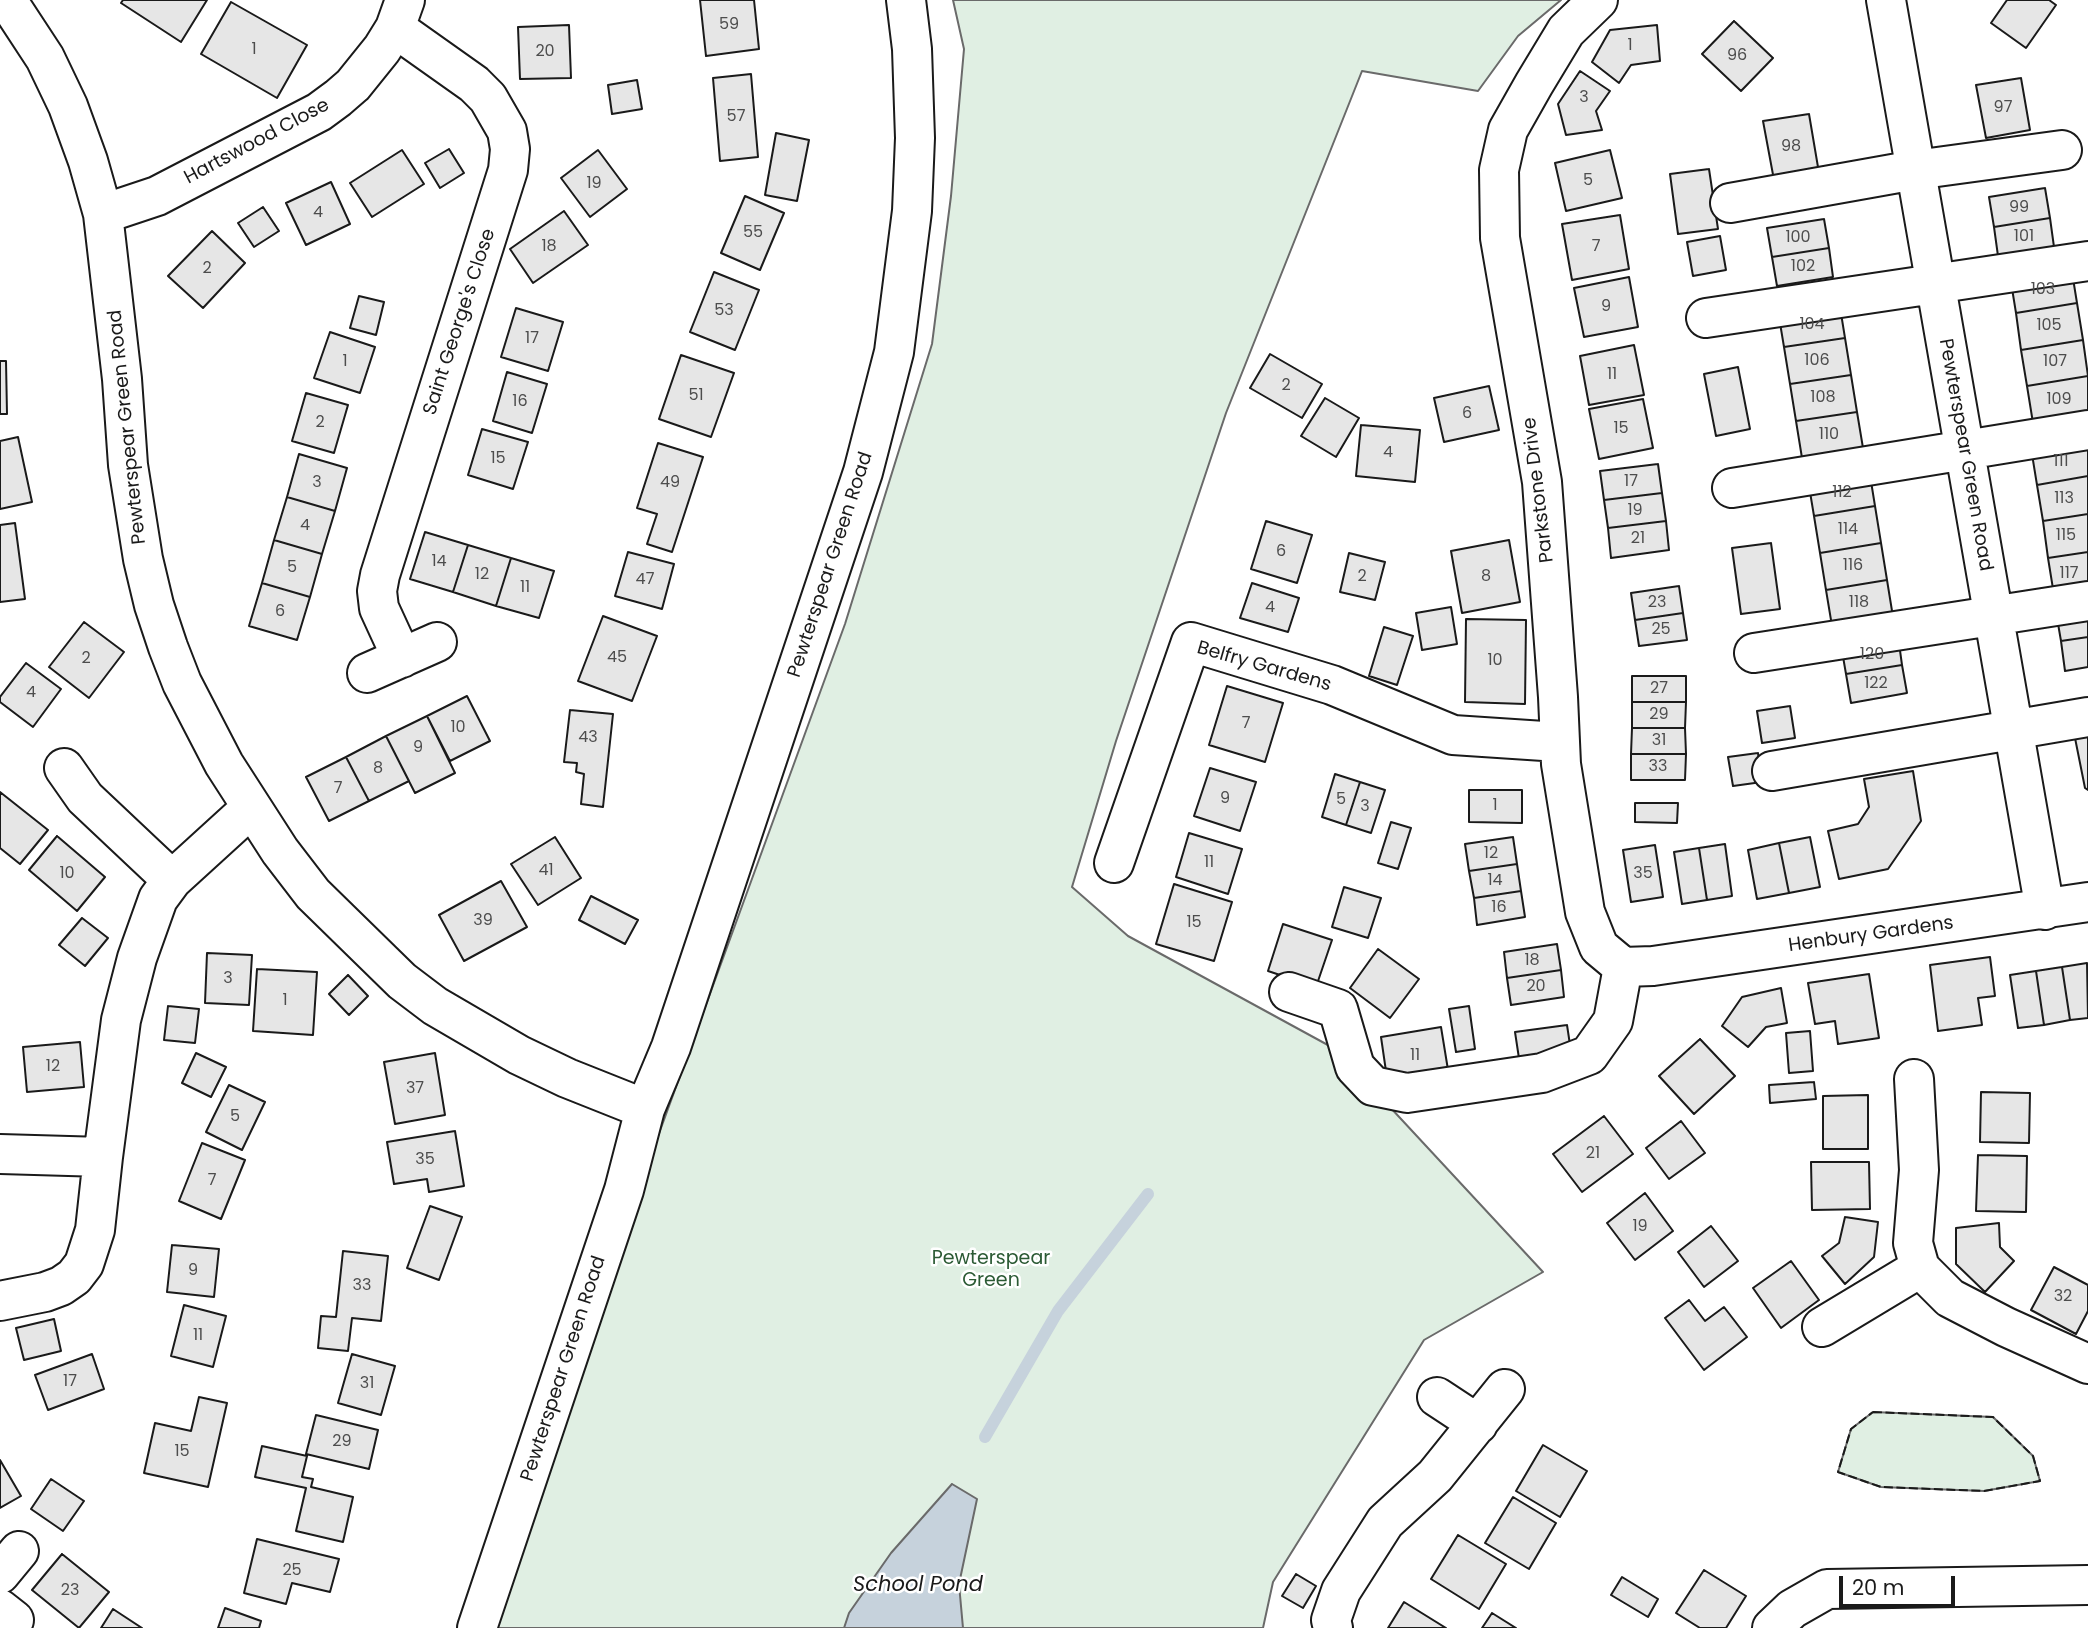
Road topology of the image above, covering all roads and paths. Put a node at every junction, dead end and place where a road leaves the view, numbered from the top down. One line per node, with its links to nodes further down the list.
1 (906, 0): 35 (street, Pewterspear Green Road)
2 (1598, 0): 24 (street, Parkstone Drive)
3 (1886, 0): 7 (street, Pewterspear Green Road)
4 (8, 12): 9 (street, Pewterspear Green Road)
5 (400, 14): 9 (street, Hartswood Close); 20 (street, Saint George's Close)
6 (2062, 150): 7 (street)
7 (1915, 170): 8 (street); 11 (street, Pewterspear Green Road)
8 (1730, 203)
9 (103, 214): 27 (street, Pewterspear Green Road)
10 (2088, 261): 11 (street)
11 (1935, 284): 12 (street); 14 (street, Pewterspear Green Road)
12 (1706, 318)
13 (2088, 430): 14 (street)
14 (1965, 451): 15 (street); 17 (street, Pewterspear Green Road)
15 (1732, 488)
16 (2088, 601): 17 (street)
17 (1994, 616): 19 (street); 23 (street, Pewterspear Green Road)
18 (437, 642): 20 (street)
19 (1754, 653)
20 (402, 658): 21 (street)
21 (368, 673)
22 (2088, 717): 23 (street)
23 (2014, 729): 26 (street); 31 (street, Pewterspear Green Road)
24 (1559, 742): 28 (street, Belfry Gardens); 32 (street, Parkstone Drive)
25 (64, 768): 29 (street)
26 (1772, 771)
27 (251, 808): 29 (street); 35 (street, Pewterspear Green Road)
28 (1114, 863)
29 (172, 880): 37 (street)
30 (2088, 902): 31 (street, Henbury Gardens)
31 (2045, 910): 32 (street, Henbury Gardens)
32 (1638, 967): 33 (street)
33 (1289, 992)
34 (1913, 1079): 38 (street)
35 (645, 1109): 46 (street, Pewterspear Green Road)
36 (0, 1154): 37 (street)
37 (103, 1157): 39 (street)
38 (1920, 1268): 40 (street); 41 (street)
39 (0, 1301)
40 (1822, 1327)
41 (2088, 1364)
42 (1505, 1388): 44 (street)
43 (1437, 1397): 44 (street)
44 (1478, 1424): 47 (street)
45 (2088, 1586): 48 (street)
46 (477, 1628)
47 (1333, 1628)
48 (1772, 1628)

